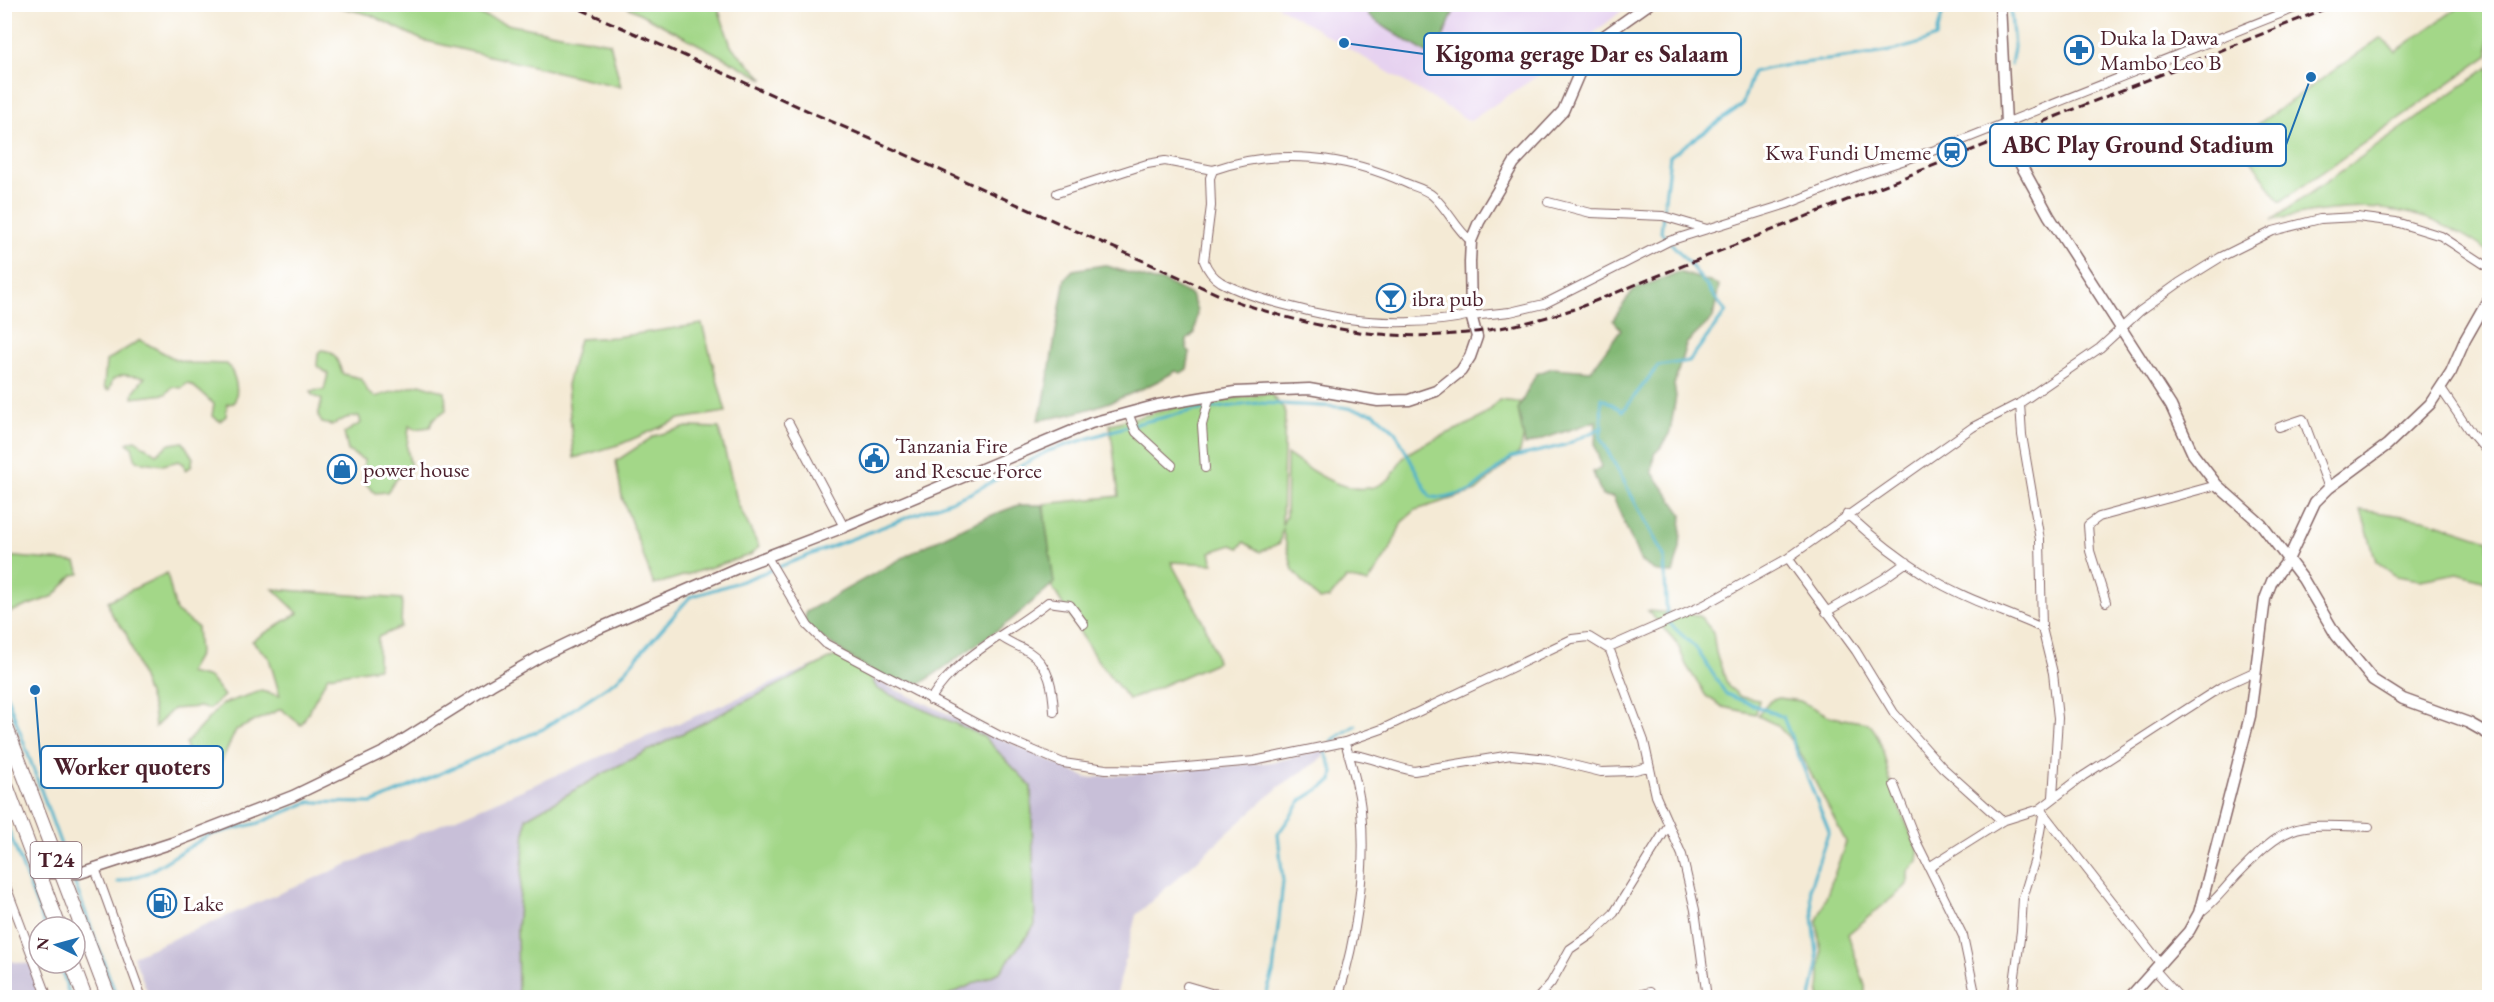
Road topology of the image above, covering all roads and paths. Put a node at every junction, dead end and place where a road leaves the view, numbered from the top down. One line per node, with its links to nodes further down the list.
1 (1649, 4): 9 (street)
2 (2000, 4): 4 (street)
3 (2304, 4): 4 (street)
4 (2006, 123): 8 (street); 13 (street)
5 (1213, 170): 6 (street); 9 (street); 12 (street)
6 (1058, 193)
7 (1548, 202): 8 (street)
8 (1707, 229): 12 (street)
9 (1471, 241): 12 (street)
10 (2490, 268): 13 (street)
11 (2490, 296): 14 (street)
12 (1471, 315): 15 (street)
13 (2123, 329): 16 (street); 23 (street)
14 (2441, 389): 20 (street); 24 (street)
15 (1210, 396): 17 (street); 22 (street)
16 (2020, 403): 25 (street); 34 (street)
17 (1128, 413): 21 (street); 26 (street)
18 (789, 423): 26 (street)
19 (2279, 427): 24 (street)
20 (2490, 455)
21 (1172, 465)
22 (1205, 468)
23 (2217, 485): 29 (street); 31 (street)
24 (2329, 488): 29 (street)
25 (1847, 514): 28 (street); 30 (street)
26 (844, 527): 27 (street)
27 (767, 557): 38 (street); 54 (street)
28 (1788, 558): 32 (street); 36 (street)
29 (2288, 560): 37 (street); 41 (street)
30 (1907, 562): 32 (street); 34 (street)
31 (2106, 602)
32 (1826, 612): 49 (street)
33 (1084, 624): 35 (street)
34 (2042, 628): 47 (street)
35 (1000, 636): 38 (street); 39 (street)
36 (1608, 645): 42 (street); 44 (street)
37 (2256, 671): 47 (street); 57 (street)
38 (930, 699): 42 (street)
39 (1054, 712)
40 (4, 722): 55 (highway, T24)
41 (2490, 735)
42 (1345, 742): 43 (street)
43 (1348, 754): 44 (street); 69 (street)
44 (1648, 767): 50 (street)
45 (4, 780): 52 (highway, T24)
46 (1894, 784): 53 (street)
47 (2053, 797): 48 (street)
48 (2042, 812): 49 (street); 59 (street); 73 (street)
49 (2002, 821): 53 (street)
50 (1668, 826): 63 (street); 71 (street)
51 (2369, 827): 57 (street)
52 (35, 863): 55 (street); 58 (highway, T24)
53 (1929, 867): 72 (street)
54 (94, 868): 55 (street); 67 (street)
55 (62, 875): 66 (highway, T24)
56 (4, 881): 64 (street)
57 (2199, 913): 59 (street)
58 (54, 915)
59 (2158, 967): 74 (street); 75 (street)
60 (76, 975): 65 (highway)
61 (1187, 986): 68 (street)
62 (1650, 992): 70 (street)
63 (1541, 997)
64 (48, 998)
65 (85, 998)
66 (109, 998)
67 (142, 998)
68 (1237, 998)
69 (1338, 998)
70 (1624, 998)
71 (1707, 998)
72 (1976, 998)
73 (2012, 998)
74 (2129, 998)
75 (2180, 998)

